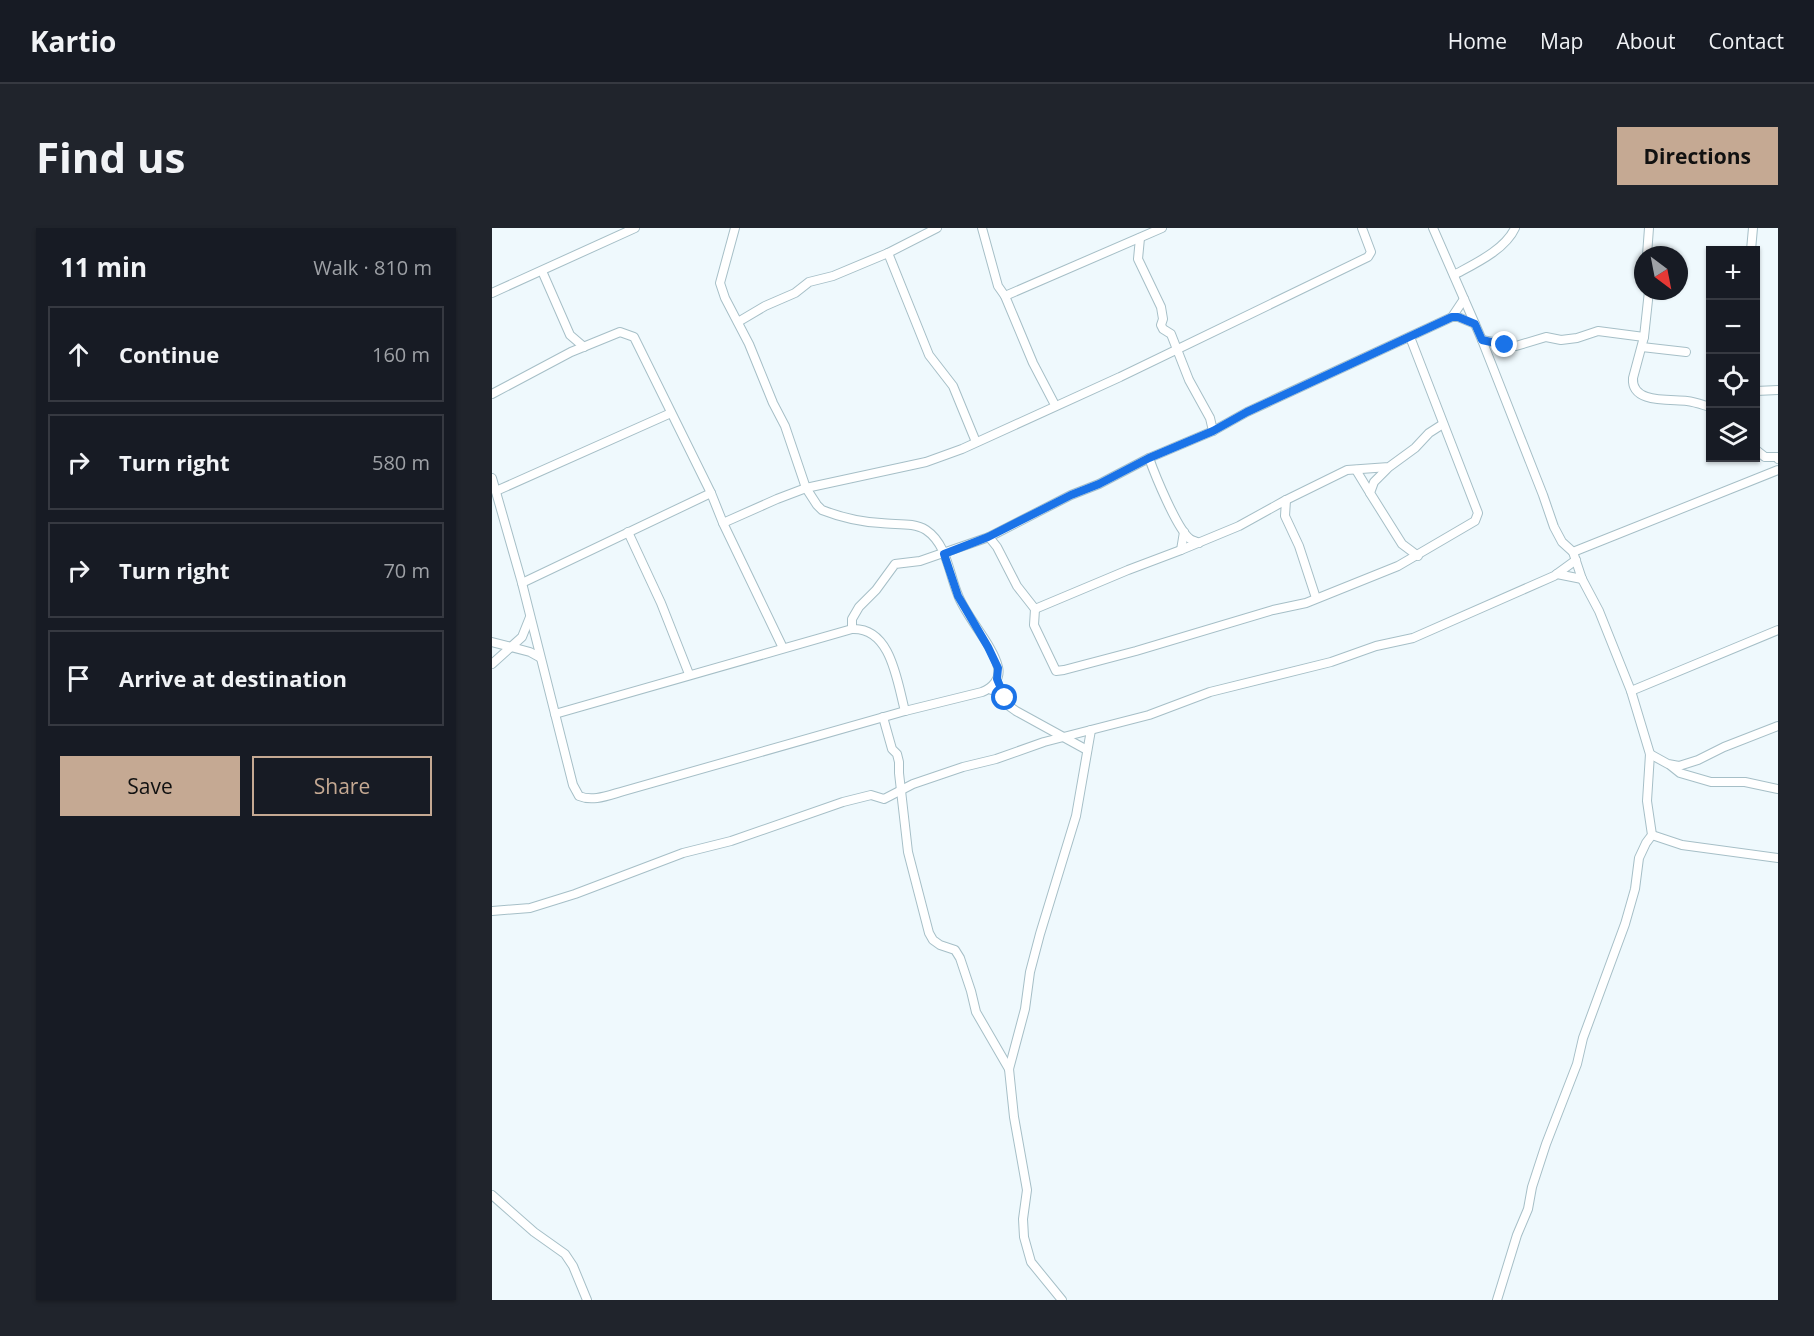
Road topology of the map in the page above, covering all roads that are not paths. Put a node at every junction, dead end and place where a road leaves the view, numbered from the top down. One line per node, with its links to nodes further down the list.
1 (635, 228): 15 (street)
2 (735, 228): 22 (street)
3 (937, 228): 14 (street)
4 (982, 228): 18 (street)
5 (1161, 228): 11 (street)
6 (1362, 228): 29 (street)
7 (1433, 228): 16 (street)
8 (1515, 228): 16 (street)
9 (1649, 228): 12 (street)
10 (1754, 228): 13 (street)
11 (1140, 238): 18 (street); 29 (street)
12 (1648, 246)
13 (1752, 246)
14 (888, 253): 22 (street); 39 (street)
15 (542, 271): 17 (street); 27 (street)
16 (1454, 276): 19 (street)
17 (492, 293)
18 (1005, 296): 34 (street)
19 (1464, 299): 21 (street); 23 (street)
20 (1648, 300): 25 (street)
21 (1452, 317): 23 (street); 24 (street)
22 (738, 322): 47 (street)
23 (1475, 324): 26 (street)
24 (1410, 337): 37 (street); 38 (street)
25 (1644, 337): 26 (street); 28 (street)
26 (1482, 340): 61 (street)
27 (584, 347): 33 (street); 36 (street)
28 (1642, 347): 30 (street); 35 (street)
29 (1178, 348): 34 (street); 38 (street)
30 (1686, 352)
31 (1778, 390): 32 (street)
32 (1760, 391)
33 (492, 394)
34 (1055, 405): 39 (street)
35 (1706, 406)
36 (670, 413): 48 (street); 49 (street)
37 (1443, 424): 43 (street); 60 (street)
38 (1213, 431): 41 (street)
39 (976, 442): 47 (street)
40 (1760, 454): 42 (street)
41 (1149, 458): 54 (street); 55 (street)
42 (1778, 459)
43 (1389, 467): 44 (street); 50 (street)
44 (1356, 470): 50 (street); 51 (street)
45 (1778, 470): 61 (street)
46 (492, 478): 48 (street)
47 (806, 488): 52 (street); 59 (street)
48 (496, 491): 65 (street)
49 (711, 493): 52 (street); 53 (street)
50 (1370, 493): 57 (street)
51 (1286, 500): 56 (street); 66 (street)
52 (723, 523): 73 (street)
53 (628, 532): 65 (street); 76 (street)
54 (1184, 532): 56 (street); 58 (street)
55 (988, 537): 59 (street); 67 (street)
56 (1199, 543): 58 (street)
57 (1405, 547): 60 (street); 62 (street)
58 (1181, 550): 67 (street)
59 (944, 554): 69 (street); 77 (street)
60 (1418, 556): 62 (street)
61 (1575, 556): 63 (street); 64 (street)
62 (1402, 564): 66 (street)
63 (1557, 574): 64 (street); 85 (street)
64 (1582, 579): 79 (street)
65 (522, 583): 68 (street)
66 (1316, 598): 67 (street)
67 (1035, 609)
68 (530, 617): 72 (street); 74 (street)
69 (852, 629): 73 (street); 81 (street)
70 (1778, 630): 79 (street)
71 (492, 642): 72 (street)
72 (513, 646): 74 (street); 75 (street)
73 (783, 648): 76 (street)
74 (539, 657): 82 (street)
75 (492, 664)
76 (689, 674): 82 (street)
77 (997, 679): 78 (street); 80 (street)
78 (989, 689): 80 (street); 81 (street)
79 (1631, 691): 88 (street)
80 (1003, 694): 86 (street)
81 (905, 711): 83 (street)
82 (555, 714): 83 (street)
83 (884, 717): 91 (street)
84 (1778, 726): 89 (street)
85 (1091, 730): 86 (street); 87 (street)
86 (1067, 737): 87 (street); 91 (street)
87 (1087, 750): 95 (street)
88 (1650, 754): 89 (street); 92 (street)
89 (1668, 764): 90 (street)
90 (1778, 789)
91 (901, 790): 94 (street); 95 (street)
92 (1652, 835): 93 (street); 99 (street)
93 (1778, 858)
94 (492, 911)
95 (1010, 1068): 98 (street)
96 (492, 1195): 97 (street)
97 (587, 1300)
98 (1062, 1300)
99 (1497, 1300)

